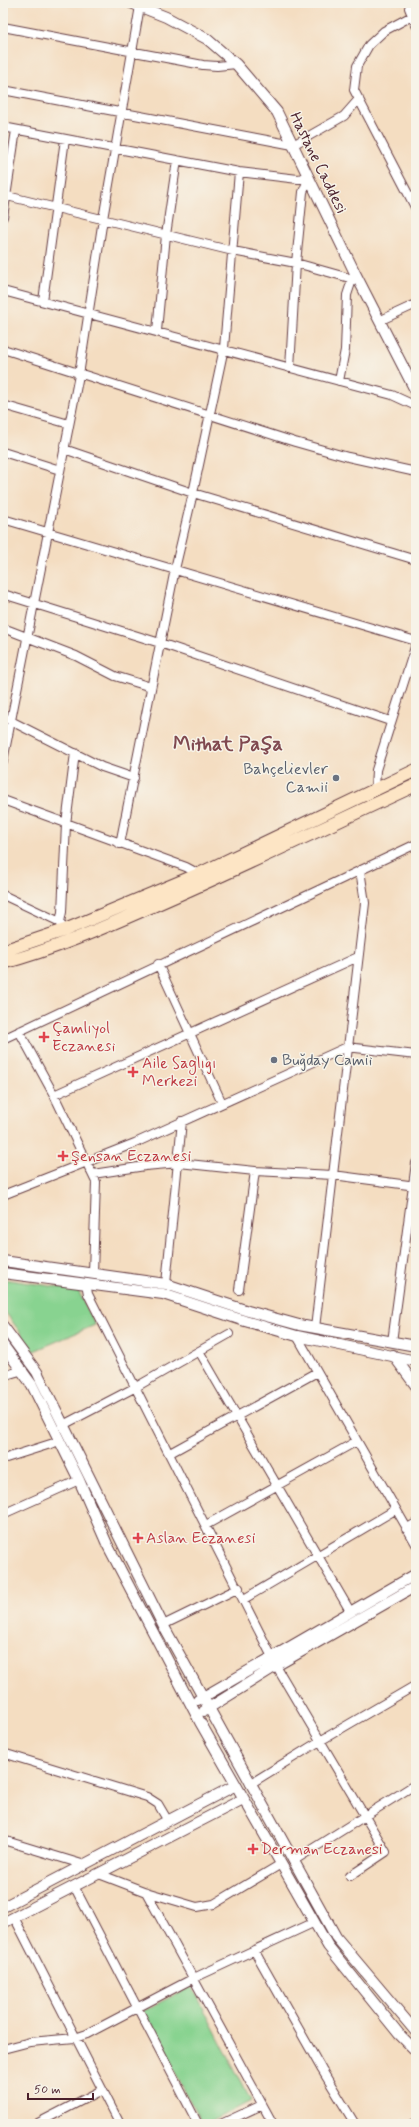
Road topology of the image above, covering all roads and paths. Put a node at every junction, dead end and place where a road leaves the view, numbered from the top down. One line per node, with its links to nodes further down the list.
1 (411, 3): 3 (street)
2 (136, 4): 6 (street); 7 (street, Hastane Caddesi)
3 (412, 16): 4 (street); 9 (street)
4 (416, 25)
5 (3, 27): 6 (street)
6 (132, 52): 7 (street); 10 (street)
7 (236, 64): 14 (street, Hastane Caddesi)
8 (3, 90): 10 (street)
9 (359, 99): 14 (street); 21 (street)
10 (122, 113): 14 (street); 15 (street)
11 (3, 127): 12 (street)
12 (16, 130): 13 (street); 19 (street)
13 (65, 139): 15 (street); 20 (street)
14 (293, 145): 18 (street, Hastane Caddesi)
15 (115, 148): 16 (street); 23 (street)
16 (177, 160): 17 (street); 24 (street)
17 (239, 172): 18 (street); 25 (street)
18 (309, 177): 26 (street); 27 (street, Hastane Caddesi)
19 (4, 196): 20 (street); 22 (street)
20 (57, 209): 23 (street); 29 (street)
21 (416, 209)
22 (3, 217)
23 (103, 219): 24 (street); 31 (street)
24 (166, 235): 25 (street); 33 (street)
25 (233, 251): 26 (street); 34 (street)
26 (296, 263): 27 (street); 36 (street)
27 (354, 276): 32 (street, Hastane Caddesi); 38 (street)
28 (3, 291): 29 (street)
29 (42, 301): 31 (street)
30 (416, 304): 32 (street)
31 (88, 314): 33 (street); 37 (street)
32 (379, 321): 39 (street, Hastane Caddesi)
33 (157, 332): 34 (street)
34 (224, 348): 36 (street); 42 (street)
35 (3, 349): 37 (street)
36 (290, 368): 38 (street)
37 (79, 375): 42 (street); 43 (street)
38 (340, 381): 41 (street)
39 (416, 392)
40 (3, 405): 43 (street)
41 (416, 406)
42 (209, 414): 47 (street); 48 (street)
43 (69, 424): 44 (street)
44 (64, 449): 46 (street); 48 (street)
45 (3, 452): 46 (street)
46 (60, 470): 50 (street)
47 (416, 472)
48 (193, 493): 51 (street); 52 (street)
49 (3, 519): 50 (street)
50 (47, 532): 52 (street); 54 (street)
51 (416, 560)
52 (174, 569): 57 (street); 58 (street)
53 (3, 594): 54 (street)
54 (33, 605): 56 (street); 58 (street)
55 (3, 628): 56 (street)
56 (26, 636): 59 (street); 62 (street)
57 (416, 642): 61 (street)
58 (160, 644): 59 (street); 61 (street)
59 (151, 687): 66 (street)
60 (3, 717): 62 (street)
61 (390, 721): 68 (street)
62 (11, 722): 63 (street); 64 (street)
63 (75, 753): 66 (street); 70 (street)
64 (3, 761)
65 (416, 770): 68 (main road)
66 (134, 778): 71 (street)
67 (416, 785): 79 (main road)
68 (375, 789): 74 (main road)
69 (3, 800): 70 (street)
70 (66, 824): 71 (street); 76 (street)
71 (120, 844): 74 (street)
72 (416, 844): 73 (street)
73 (360, 870): 78 (street); 80 (street)
74 (200, 874): 76 (main road)
75 (3, 896): 76 (street)
76 (63, 926): 77 (main road)
77 (3, 951)
78 (358, 957): 82 (street); 84 (street)
79 (3, 963)
80 (158, 964): 81 (street); 82 (street)
81 (19, 1031): 83 (street); 86 (street)
82 (188, 1032): 86 (street); 87 (street)
83 (3, 1038)
84 (347, 1047): 85 (street); 87 (street); 94 (street)
85 (416, 1055)
86 (54, 1095): 89 (street)
87 (222, 1103): 88 (street)
88 (182, 1121): 89 (street); 90 (street)
89 (88, 1162): 93 (street); 96 (street)
90 (179, 1163): 92 (street); 93 (street); 101 (street)
91 (416, 1163): 95 (street)
92 (255, 1171): 94 (street); 102 (street)
93 (93, 1174): 98 (street)
94 (333, 1175): 95 (street); 104 (street)
95 (415, 1186): 107 (street)
96 (3, 1195)
97 (3, 1261): 98 (street)
98 (92, 1272): 101 (street)
99 (3, 1273): 100 (street)
100 (86, 1284): 106 (street); 117 (street)
101 (166, 1284): 104 (street)
102 (239, 1290)
103 (3, 1326): 119 (street)
104 (315, 1328): 107 (street)
105 (229, 1334): 110 (street)
106 (297, 1336): 111 (street); 114 (street)
107 (392, 1342): 109 (street); 111 (street)
108 (3, 1345): 113 (street)
109 (416, 1346)
110 (199, 1351): 117 (street); 118 (street)
111 (393, 1356): 112 (street); 116 (street)
112 (416, 1361)
113 (23, 1370): 115 (street); 120 (street)
114 (317, 1372): 118 (street); 121 (street)
115 (3, 1376)
116 (416, 1386)
117 (136, 1387): 119 (street); 122 (street)
118 (238, 1417): 122 (street); 125 (street)
119 (63, 1426): 138 (street)
120 (60, 1441): 123 (street); 124 (street)
121 (357, 1441): 125 (street); 126 (street)
122 (170, 1453): 129 (street)
123 (3, 1459)
124 (80, 1480): 127 (street); 142 (street)
125 (277, 1485): 129 (street); 132 (street)
126 (396, 1510): 130 (street); 132 (street)
127 (3, 1514)
128 (416, 1523): 130 (street)
129 (206, 1525): 135 (street)
130 (406, 1529): 131 (street)
131 (416, 1544)
132 (319, 1556): 136 (street); 137 (street)
133 (416, 1574): 137 (street)
134 (416, 1586): 139 (street)
135 (238, 1588): 136 (street); 138 (street)
136 (244, 1599): 139 (street)
137 (350, 1611): 139 (street)
138 (163, 1625): 141 (street)
139 (274, 1661): 141 (street); 143 (street); 145 (street)
140 (416, 1685): 145 (street)
141 (204, 1698): 142 (street); 143 (street)
142 (191, 1704): 144 (street)
143 (210, 1708): 144 (street); 147 (street)
144 (197, 1715): 149 (street)
145 (320, 1740): 147 (street); 151 (street)
146 (3, 1753): 152 (street)
147 (250, 1784): 154 (street)
148 (416, 1784): 151 (street)
149 (236, 1785): 150 (street); 152 (street)
150 (243, 1799): 155 (street); 157 (street)
151 (364, 1816): 154 (street); 158 (street)
152 (168, 1821): 156 (street)
153 (3, 1840): 156 (street)
154 (294, 1860): 168 (street)
155 (281, 1864): 160 (street); 163 (street)
156 (85, 1865): 161 (street)
157 (99, 1874): 159 (street); 160 (street)
158 (350, 1876)
159 (74, 1886): 162 (street); 167 (street)
160 (146, 1892): 166 (street)
161 (3, 1907)
162 (14, 1917): 164 (street); 169 (street)
163 (315, 1922): 165 (street); 171 (street)
164 (3, 1923)
165 (254, 1950): 166 (street); 180 (street)
166 (194, 1978): 167 (street); 173 (street)
167 (137, 2008): 169 (street); 177 (street)
168 (416, 2032)
169 (75, 2038): 170 (street); 172 (street)
170 (3, 2049)
171 (415, 2049)
172 (102, 2090): 175 (street); 176 (street)
173 (262, 2105): 178 (street); 179 (street)
174 (416, 2122): 181 (street)
175 (36, 2124)
176 (120, 2124)
177 (198, 2124)
178 (221, 2124)
179 (273, 2124)
180 (356, 2124)
181 (412, 2124)

